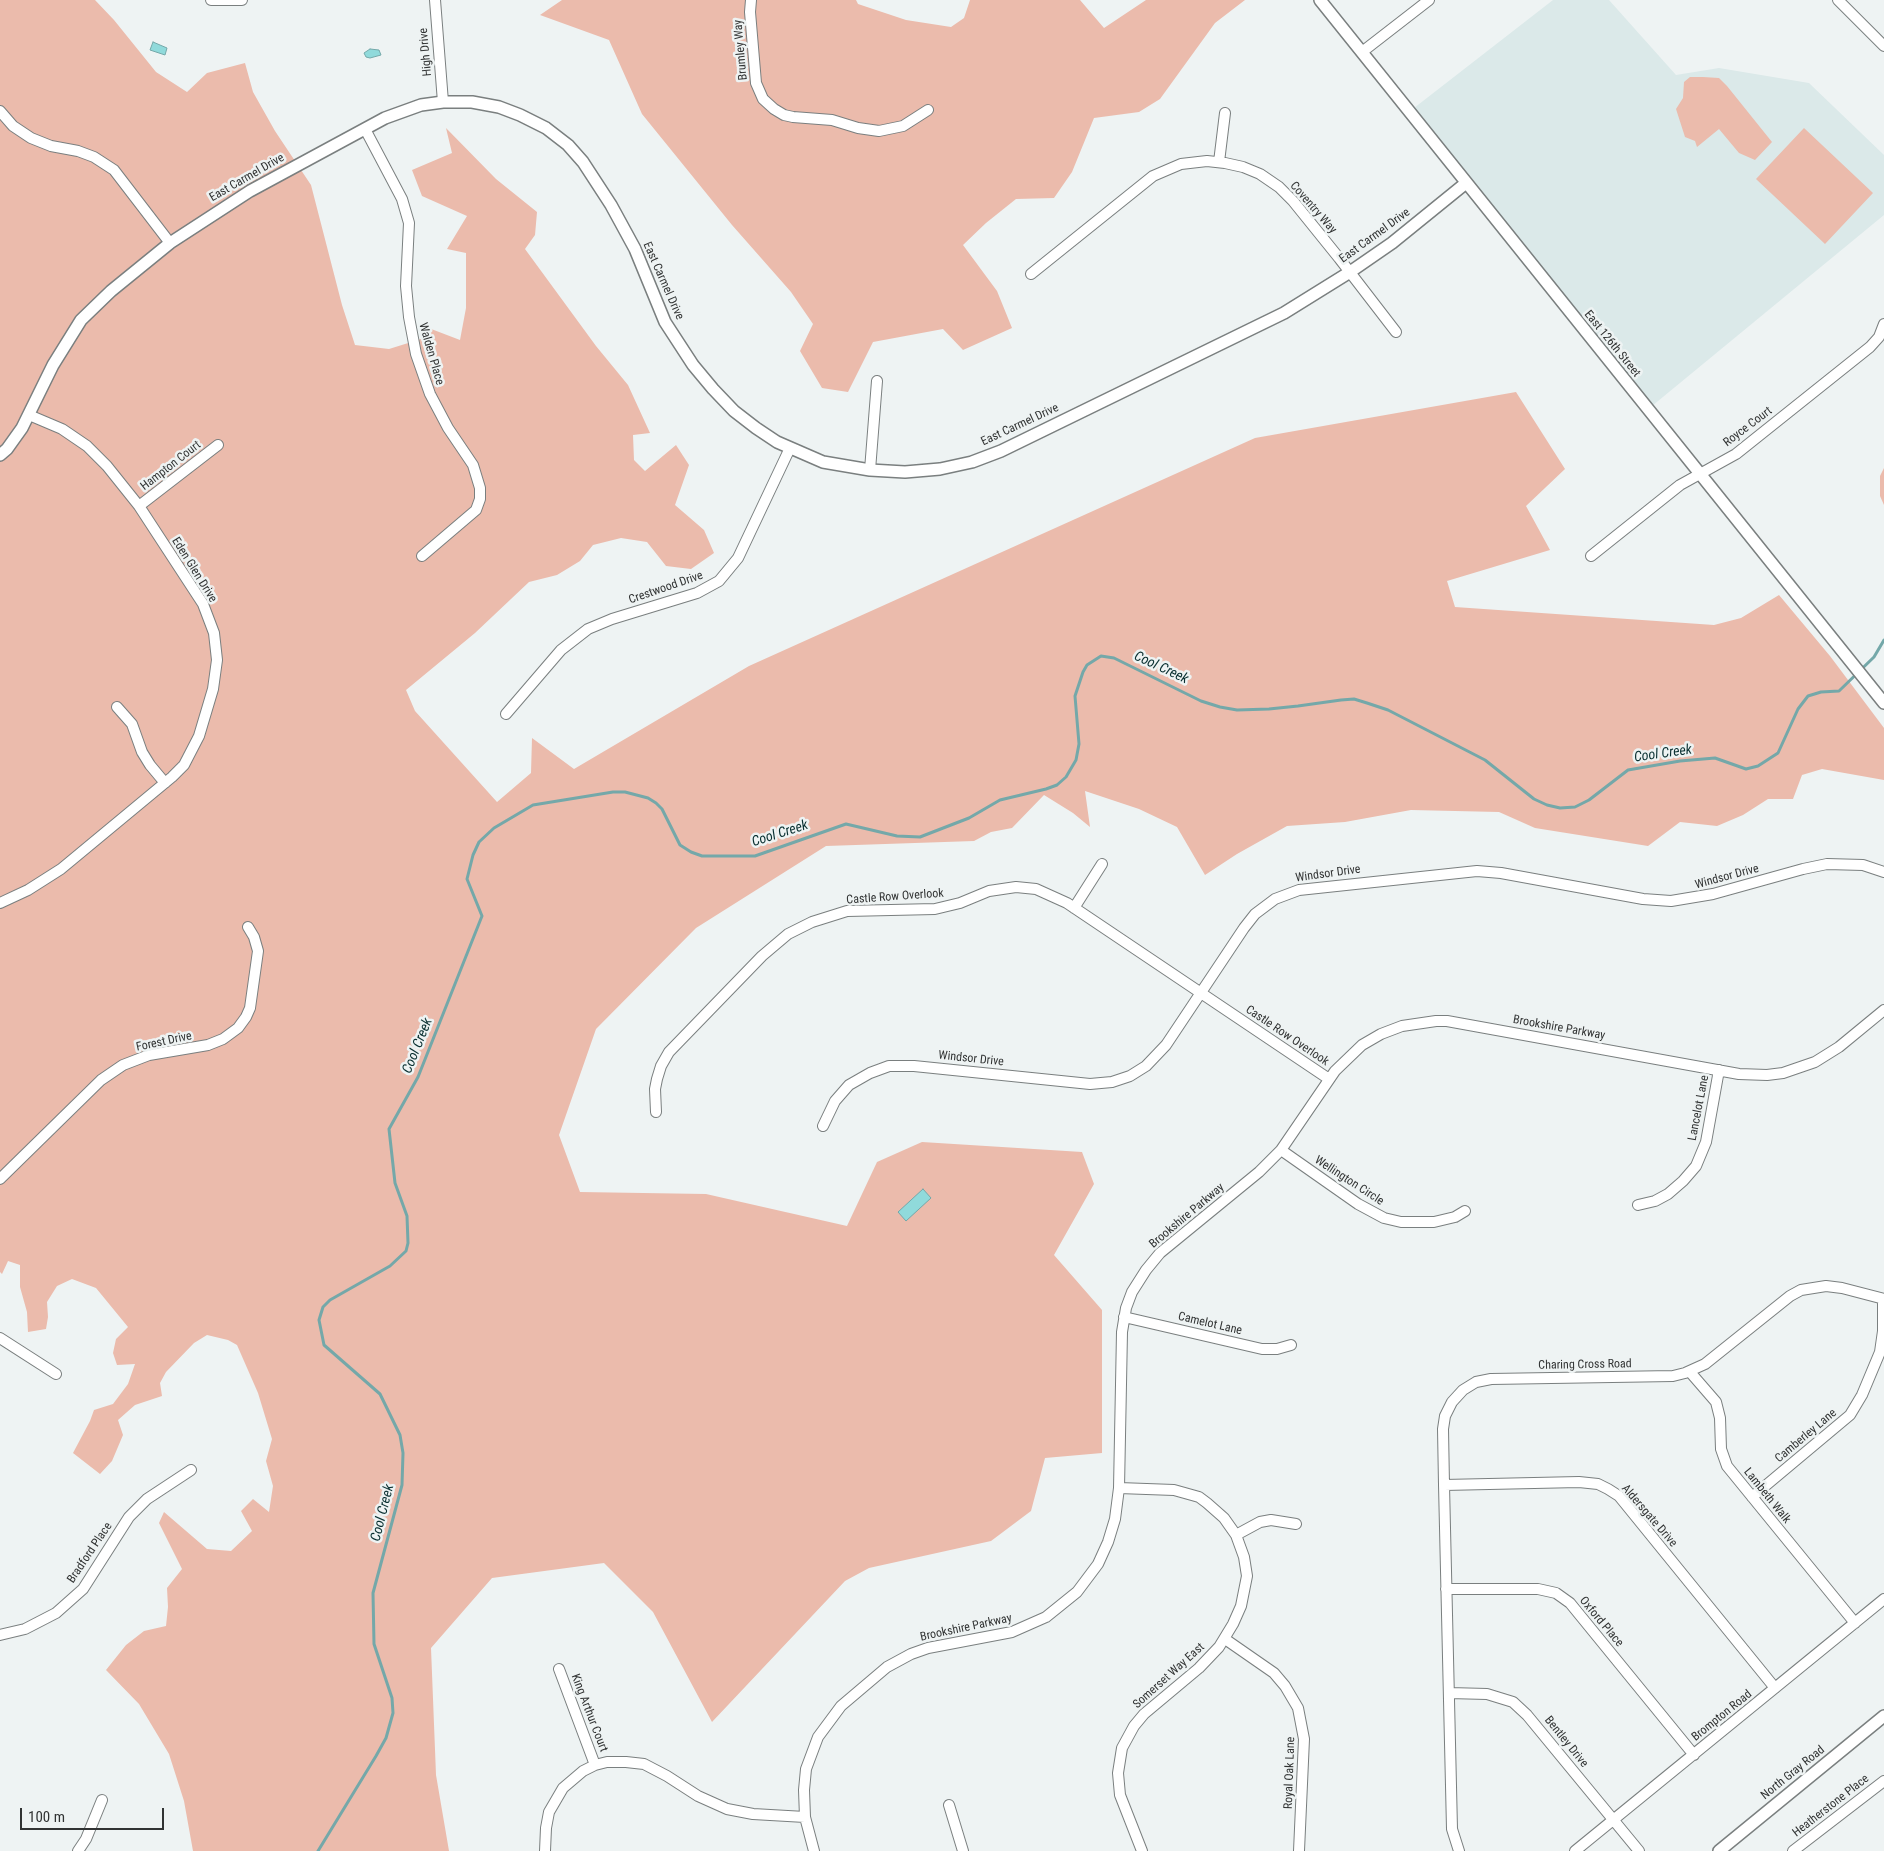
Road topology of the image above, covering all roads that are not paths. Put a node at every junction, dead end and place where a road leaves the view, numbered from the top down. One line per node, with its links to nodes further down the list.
1 (211, 0): 2 (street)
2 (242, 0)
3 (435, 0): 10 (street, High Drive)
4 (751, 0): 11 (street, Brumley Way)
5 (1320, 0): 9 (street, East 126th Street)
6 (1429, 0): 9 (street)
7 (1838, 0): 8 (street)
8 (1884, 46)
9 (1362, 52): 16 (street, East 126th Street)
10 (443, 102): 14 (street, East Carmel Drive); 25 (street, East Carmel Drive)
11 (928, 110)
12 (0, 111): 17 (street)
13 (1225, 113): 15 (street)
14 (365, 129): 17 (street, East Carmel Drive); 30 (street, Walden Place)
15 (1219, 162): 18 (street, Coventry Way); 19 (street, Coventry Way)
16 (1466, 183): 18 (street, East Carmel Drive); 28 (street, East 126th Street)
17 (170, 243): 23 (street, East Carmel Drive)
18 (1350, 272): 21 (street, Coventry Way); 27 (street, East Carmel Drive)
19 (1031, 274)
20 (1884, 324): 28 (street, Royce Court)
21 (1396, 332)
22 (877, 381): 27 (street)
23 (29, 415): 26 (street, East Carmel Drive); 29 (street, Eden Glen Drive)
24 (218, 444): 29 (street, Hampton Court)
25 (790, 448): 27 (street, East Carmel Drive); 34 (street, Crestwood Drive)
26 (0, 455)
27 (870, 470)
28 (1699, 473): 31 (street, Royce Court); 32 (street, East 126th Street)
29 (139, 506): 35 (street, Eden Glen Drive)
30 (422, 556)
31 (1591, 556)
32 (1884, 704)
33 (117, 707): 35 (street)
34 (506, 714)
35 (165, 783): 38 (street, Eden Glen Drive)
36 (1102, 864): 39 (street)
37 (1884, 872): 41 (street, Windsor Drive)
38 (0, 903)
39 (1074, 908): 41 (street, Castle Row Overlook); 45 (street, Castle Row Overlook)
40 (248, 927): 48 (street, Forest Drive)
41 (1200, 993): 44 (street, Castle Row Overlook); 46 (street, Windsor Drive)
42 (1884, 1010): 43 (street, Brookshire Parkway)
43 (1719, 1070): 44 (street, Brookshire Parkway); 49 (street, Lancelot Lane)
44 (1329, 1079): 47 (street, Brookshire Parkway)
45 (656, 1112)
46 (823, 1126)
47 (1281, 1150): 50 (street, Wellington Circle); 52 (street, Brookshire Parkway)
48 (0, 1179)
49 (1638, 1205)
50 (1466, 1212)
51 (1883, 1299): 55 (street, Camberley Lane); 56 (street, Charing Cross Road)
52 (1124, 1317): 54 (street, Camelot Lane); 60 (street, Brookshire Parkway)
53 (0, 1338): 57 (street)
54 (1291, 1345)
55 (1882, 1353): 61 (street, Camberley Lane)
56 (1690, 1372): 59 (street, Charing Cross Road); 61 (street, Lambeth Walk)
57 (56, 1374)
58 (191, 1470): 67 (street, Bradford Place)
59 (1444, 1485): 64 (street, Charing Cross Road); 70 (street, Aldersgate Drive)
60 (1119, 1488): 63 (street, Somerset Way East); 78 (street, Brookshire Parkway)
61 (1752, 1497): 66 (street, Lambeth Walk)
62 (1296, 1524): 63 (street)
63 (1236, 1535): 68 (street, Somerset Way East)
64 (1446, 1589): 71 (street); 73 (street, Oxford Place)
65 (1884, 1599): 66 (street, Brompton Road)
66 (1855, 1623): 70 (street, Brompton Road)
67 (0, 1635)
68 (1225, 1639): 84 (street, Somerset Way East); 85 (street, Royal Oak Lane)
69 (559, 1669): 74 (street, King Arthur Court)
70 (1775, 1688): 73 (street, Brompton Road)
71 (1449, 1693): 79 (street, Bentley Drive); 86 (street)
72 (1884, 1716): 89 (street, North Gray Road)
73 (1694, 1755): 79 (street, Brompton Road)
74 (595, 1765): 78 (street); 81 (street)
75 (1884, 1781): 90 (street, Heatherstone Place)
76 (102, 1800): 80 (street)
77 (949, 1806): 83 (street)
78 (805, 1817): 82 (street, Brookshire Parkway)
79 (1613, 1820): 87 (street, Brompton Road); 88 (street, Bentley Drive)
80 (78, 1851)
81 (545, 1851)
82 (814, 1851)
83 (963, 1851)
84 (1142, 1851)
85 (1300, 1851)
86 (1459, 1851)
87 (1575, 1851)
88 (1638, 1851)
89 (1718, 1851)
90 (1793, 1851)

